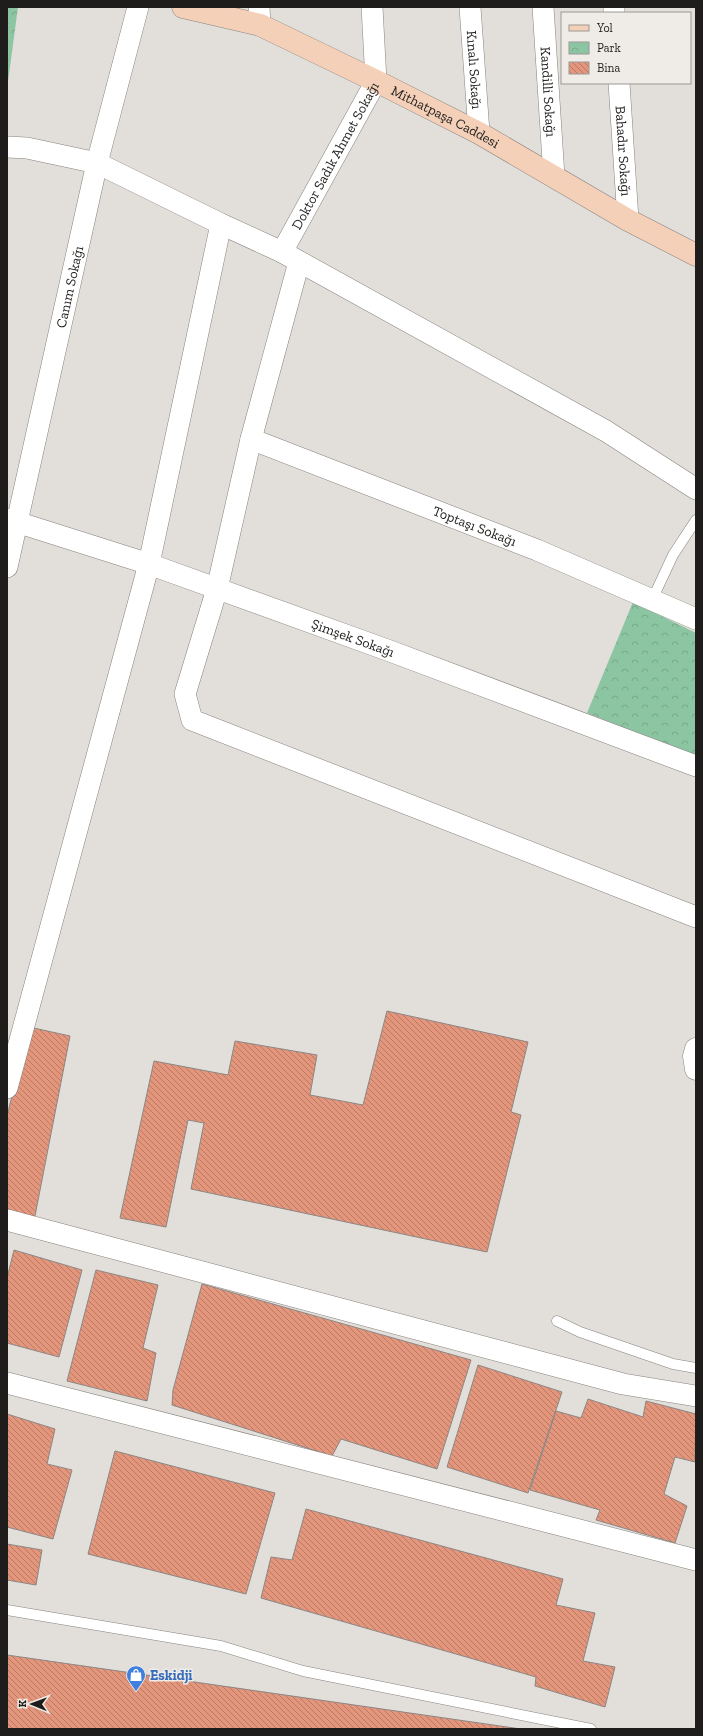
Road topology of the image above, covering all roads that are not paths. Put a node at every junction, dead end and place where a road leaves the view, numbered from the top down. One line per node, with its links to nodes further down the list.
1 (138, 7): 11 (street, Canım Sokağı)
2 (183, 7): 6 (main road, Mithatpaşa Caddesi)
3 (372, 7): 7 (street, Doktor Sadık Ahmet Sokağı)
4 (470, 7): 9 (street, Kınalı Sokağı)
5 (543, 7): 12 (street, Kandilli Sokağı)
6 (259, 16): 7 (main road, Mithatpaşa Caddesi)
7 (376, 81): 9 (main road, Mithatpaşa Caddesi); 16 (street, Doktor Sadık Ahmet Sokağı)
8 (619, 84): 13 (street, Bahadır Sokağı)
9 (479, 133): 12 (main road, Mithatpaşa Caddesi)
10 (7, 147): 11 (street)
11 (97, 162): 14 (street); 19 (street, Canım Sokağı)
12 (554, 177): 13 (main road, Mithatpaşa Caddesi)
13 (628, 220): 15 (main road, Mithatpaşa Caddesi)
14 (221, 224): 16 (street); 21 (street)
15 (696, 255)
16 (291, 257): 17 (street, Doktor Sadık Ahmet Sokağı); 18 (street)
17 (251, 439): 23 (street, Doktor Sadık Ahmet Sokağı); 24 (street, Toptaşı Sokağı)
18 (696, 489)
19 (12, 520): 21 (street, Şimşek Sokağı); 22 (street, Canım Sokağı)
20 (696, 520): 24 (lane)
21 (149, 564): 23 (street, Şimşek Sokağı); 28 (street)
22 (7, 567)
23 (217, 589): 26 (street, Şimşek Sokağı); 27 (street, Doktor Sadık Ahmet Sokağı)
24 (652, 600): 25 (street, Toptaşı Sokağı)
25 (696, 619)
26 (696, 766)
27 (696, 917)
28 (7, 1088)
29 (7, 1220): 33 (street)
30 (557, 1322): 31 (lane)
31 (696, 1368)
32 (7, 1383): 34 (street)
33 (696, 1396)
34 (696, 1560)
35 (7, 1610): 36 (lane)
36 (591, 1729)

